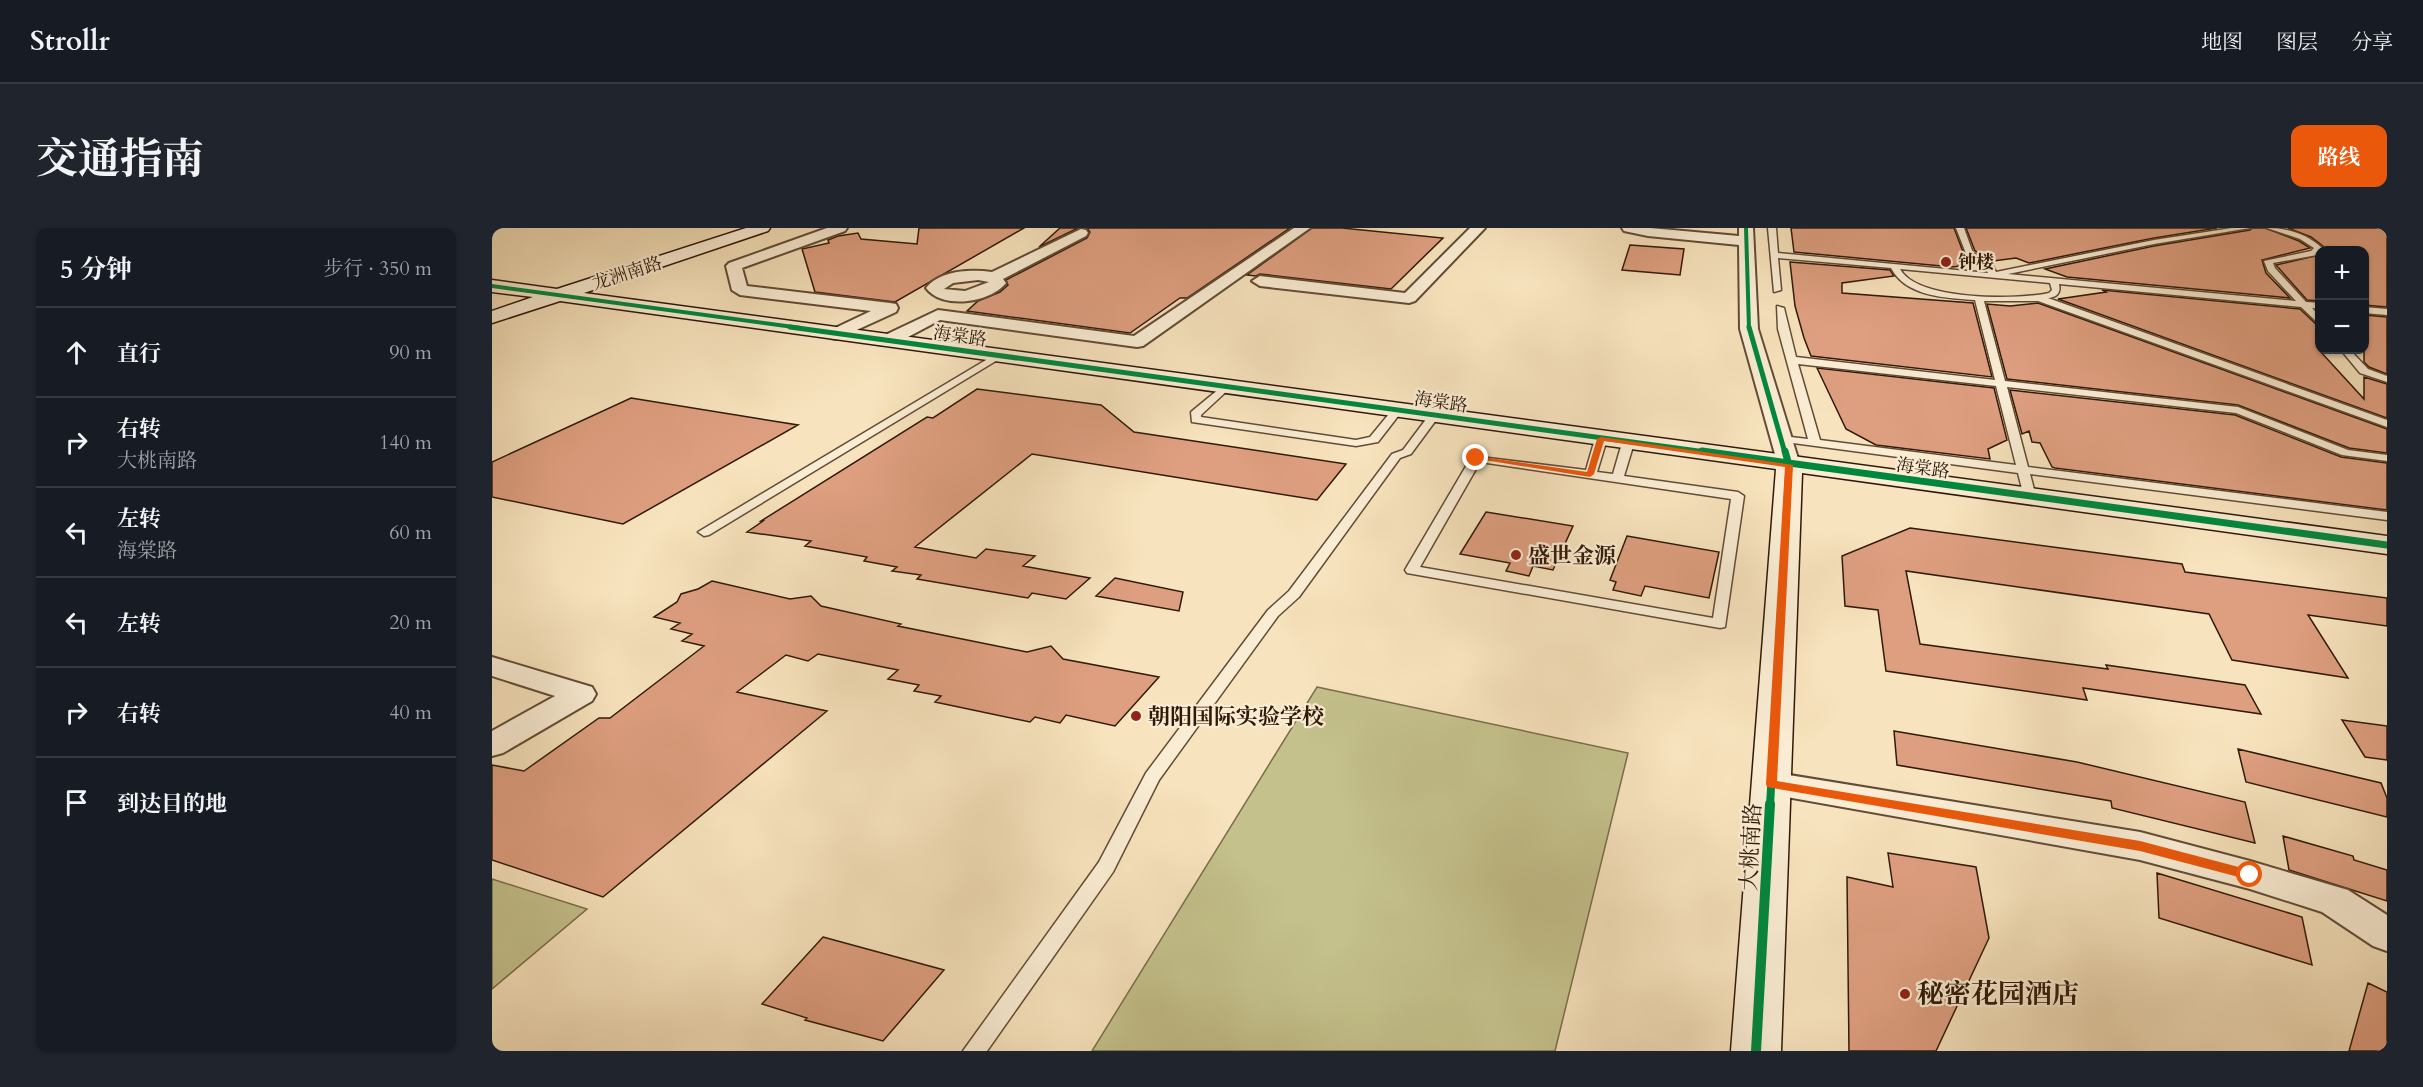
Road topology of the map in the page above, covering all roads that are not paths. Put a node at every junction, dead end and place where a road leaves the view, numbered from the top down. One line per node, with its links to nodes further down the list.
1 (732, 228): 22 (street, 龙洲南路)
2 (762, 228): 25 (street, 龙洲南路)
3 (840, 228): 32 (street)
4 (1304, 228): 33 (street)
5 (1478, 228): 18 (street)
6 (1629, 228): 12 (street)
7 (1772, 228): 14 (lane)
8 (1960, 228): 16 (lane)
9 (2246, 228): 16 (lane)
10 (2271, 228): 28 (lane)
11 (1076, 230): 17 (street)
12 (1719, 233): 13 (street)
13 (1746, 235): 50 (street)
14 (1774, 255): 15 (lane); 21 (lane)
15 (1894, 266): 16 (lane); 26 (lane)
16 (1993, 275): 19 (lane)
17 (986, 276): 23 (street); 24 (street)
18 (1260, 281)
19 (2054, 281): 27 (lane); 28 (lane)
20 (492, 286): 22 (street, 海棠路)
21 (1777, 290)
22 (533, 292): 25 (street, 海棠路); 29 (street, 龙洲南路)
23 (940, 293): 24 (street); 33 (street)
24 (958, 295): 33 (street)
25 (558, 296): 36 (street, 龙洲南路); 38 (street, 海棠路)
26 (1979, 298): 27 (lane); 43 (lane)
27 (2039, 298): 47 (lane)
28 (2303, 304): 30 (lane); 37 (lane)
29 (492, 306)
30 (2315, 306)
31 (1780, 308): 41 (lane)
32 (897, 309): 33 (street); 38 (street)
33 (928, 310): 38 (street)
34 (2369, 310): 35 (lane)
35 (2387, 312)
36 (492, 317)
37 (2315, 318)
38 (862, 337): 40 (street, 海棠路)
39 (2349, 354): 42 (lane)
40 (999, 356): 44 (street, 海棠路); 57 (lane)
41 (1792, 360): 43 (lane); 50 (lane)
42 (2387, 379)
43 (2001, 384): 51 (lane); 52 (lane)
44 (1225, 387): 45 (street, 海棠路); 45 (lane)
45 (1397, 411): 46 (street, 海棠路)
46 (1434, 416): 48 (street, 海棠路); 63 (lane)
47 (2387, 424)
48 (1601, 439): 49 (street, 海棠路); 53 (lane)
49 (1628, 442): 50 (street, 海棠路); 54 (lane)
50 (1795, 449): 52 (lane); 55 (street, 海棠路); 61 (street, 大桃南路)
51 (2387, 458)
52 (2023, 469): 55 (lane); 56 (lane)
53 (1590, 474): 54 (lane); 54 (lane)
54 (1617, 479)
55 (2030, 497): 58 (street, 海棠路)
56 (2387, 516)
57 (705, 532)
58 (2387, 545)
59 (492, 666): 60 (street)
60 (492, 745)
61 (1771, 784): 62 (street); 64 (street, 大桃南路)
62 (2387, 935)
63 (974, 1051)
64 (1756, 1051)

